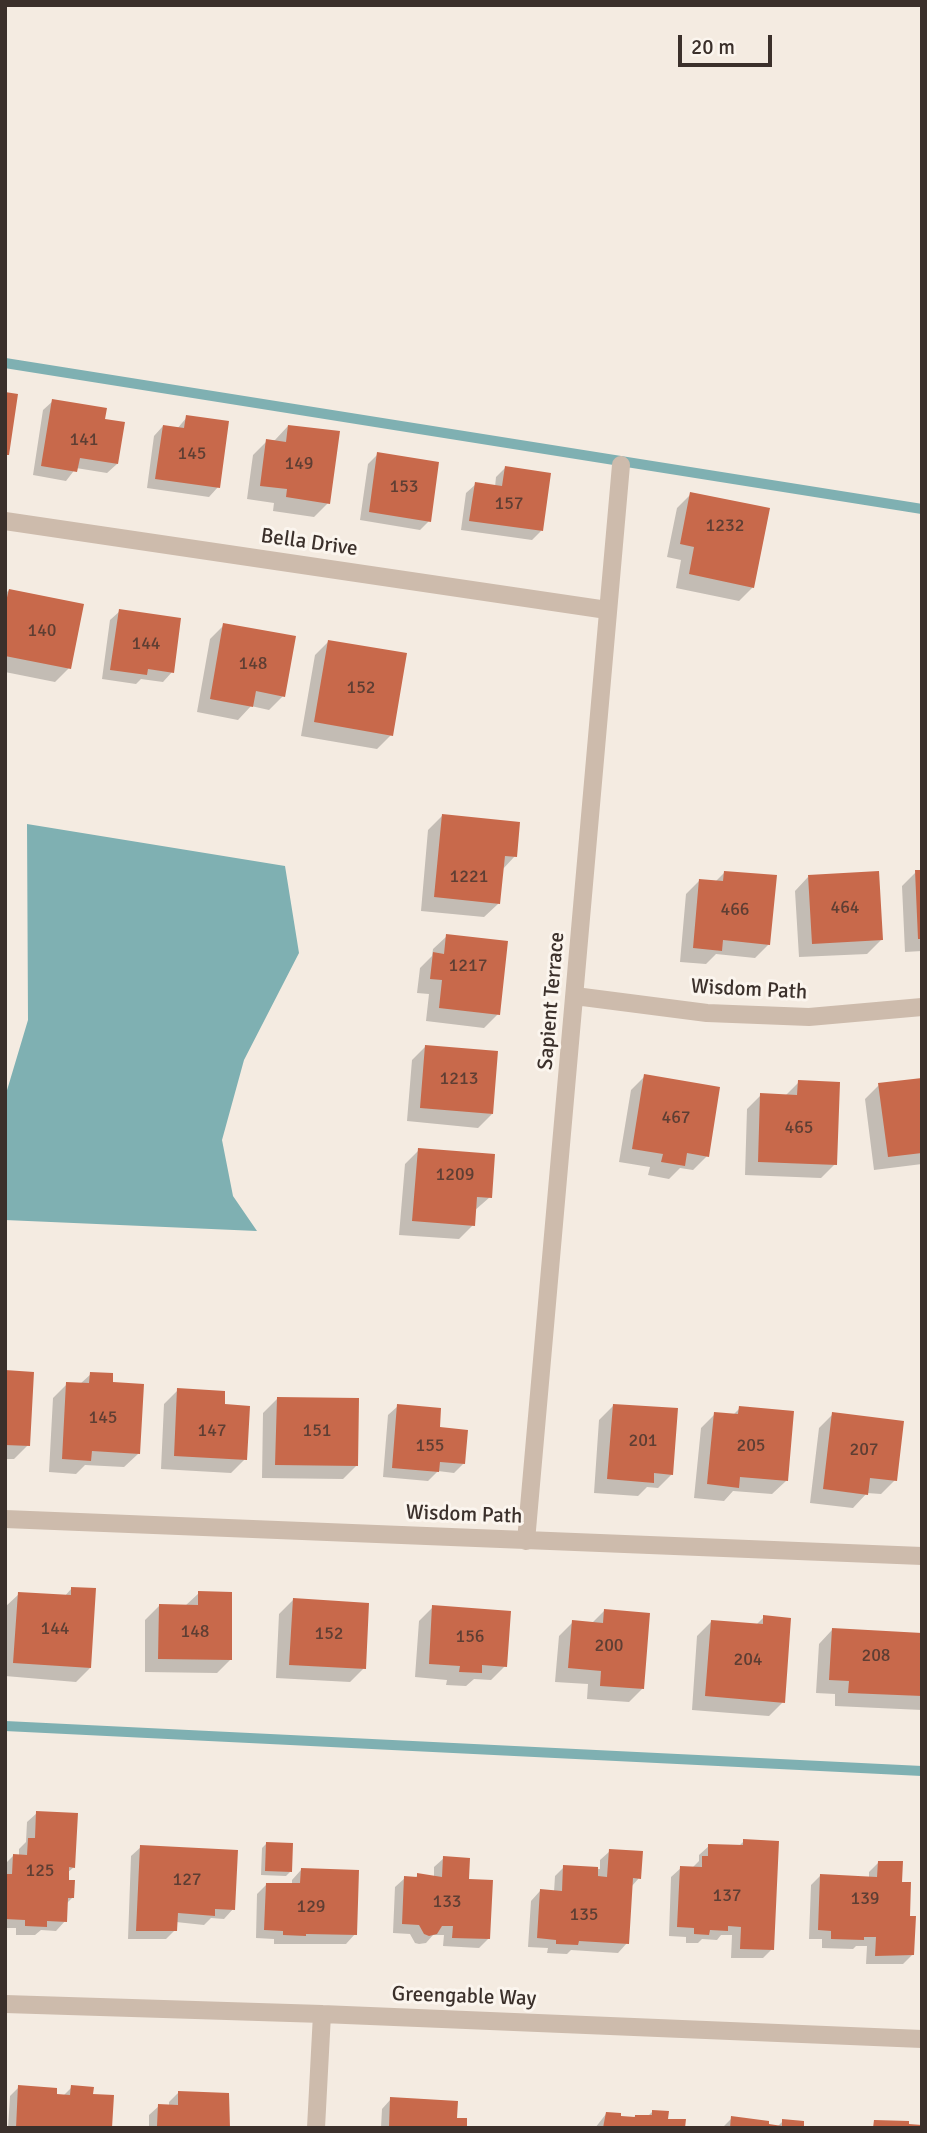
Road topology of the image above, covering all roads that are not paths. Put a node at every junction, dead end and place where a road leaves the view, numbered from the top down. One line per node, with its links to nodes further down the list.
1 (621, 465): 3 (street, Sapient Terrace)
2 (5, 520): 3 (street, Bella Drive)
3 (607, 610): 4 (street, Sapient Terrace)
4 (575, 996): 5 (street, Wisdom Path); 7 (street, Sapient Terrace)
5 (922, 1007)
6 (5, 1519): 7 (street, Wisdom Path)
7 (526, 1541): 8 (street, Wisdom Path)
8 (922, 1556)
9 (5, 2004): 10 (street, Greengable Way)
10 (322, 2014): 11 (street, Greengable Way); 12 (street)
11 (922, 2039)
12 (316, 2128)

